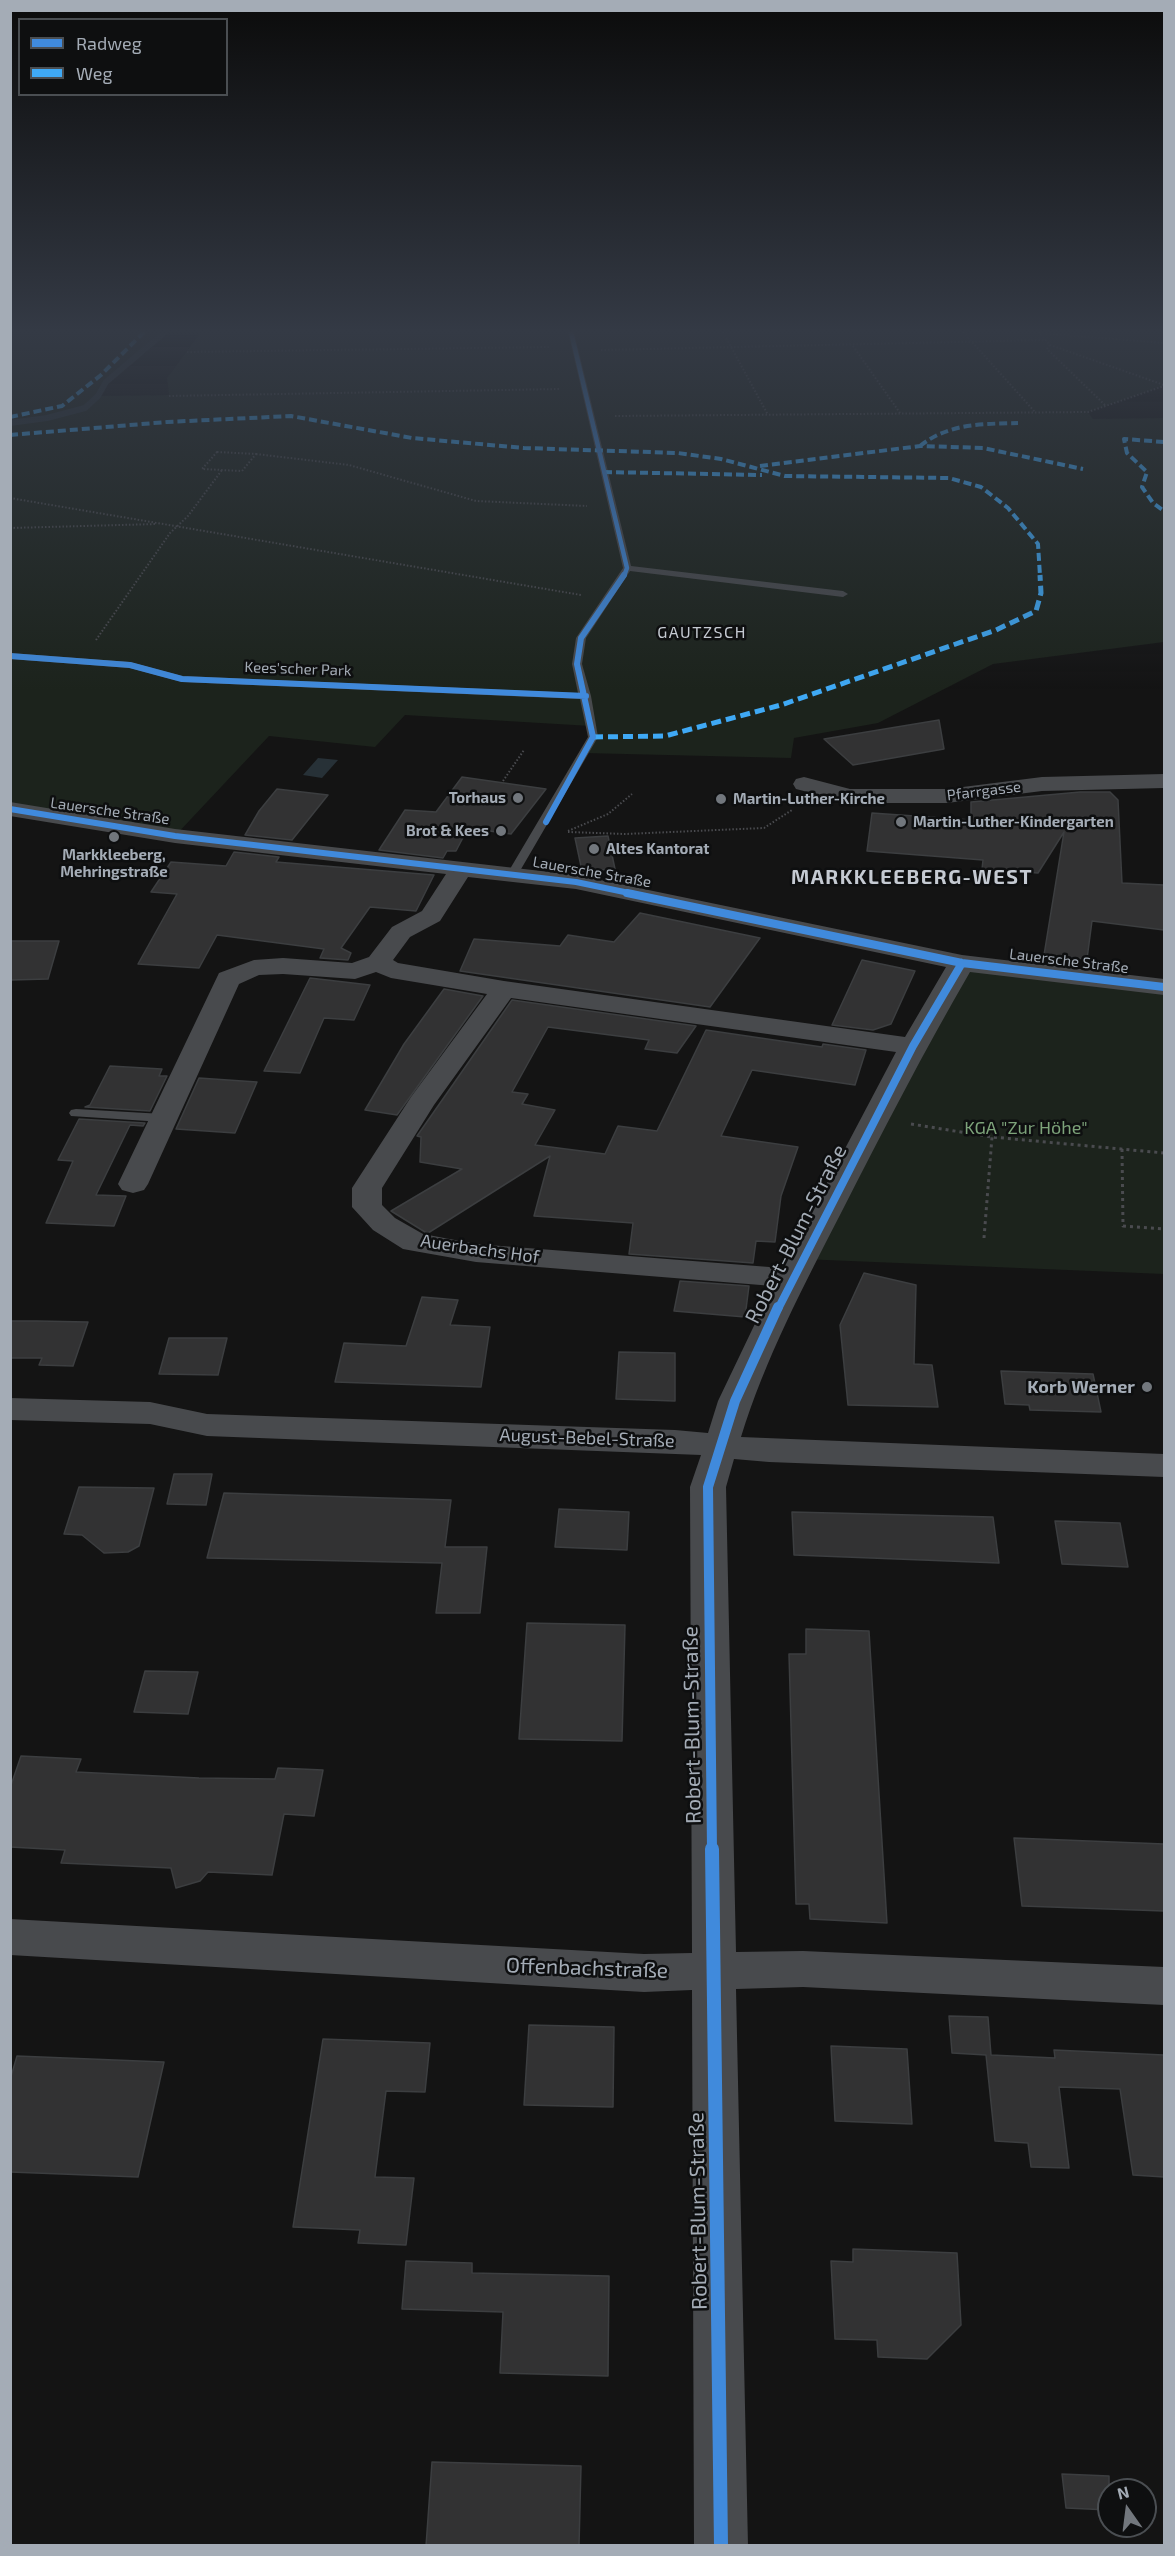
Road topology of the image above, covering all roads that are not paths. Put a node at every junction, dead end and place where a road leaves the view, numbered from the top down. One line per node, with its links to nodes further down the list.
1 (599, 451): 2 (lane)
2 (627, 568): 3 (lane); 5 (lane)
3 (843, 594)
4 (10, 656): 5 (lane, Kees'scher Park)
5 (587, 701): 11 (lane)
6 (1164, 781): 7 (street, Pfarrgasse)
7 (804, 784)
8 (21, 812): 9 (street); 10 (street, Lauersche Straße)
9 (10, 833)
10 (461, 869): 11 (street, Lauersche Straße); 12 (street)
11 (513, 874): 13 (street, Lauersche Straße)
12 (378, 962): 15 (street); 18 (street)
13 (962, 963): 14 (street, Lauersche Straße); 16 (street, Robert-Blum-Straße)
14 (1164, 987)
15 (504, 988): 16 (street); 20 (street, Auerbachs Hof)
16 (913, 1046): 20 (street, Robert-Blum-Straße)
17 (76, 1113): 18 (lane)
18 (163, 1118): 19 (street)
19 (133, 1184)
20 (792, 1278): 22 (street, Robert-Blum-Straße)
21 (10, 1408): 22 (street, August-Bebel-Straße)
22 (721, 1446): 23 (street, August-Bebel-Straße); 25 (street, Robert-Blum-Straße)
23 (1164, 1466)
24 (10, 1937): 25 (street, Offenbachstraße)
25 (713, 1971): 26 (street, Offenbachstraße); 27 (street, Robert-Blum-Straße)
26 (1164, 1986)
27 (721, 2546)

